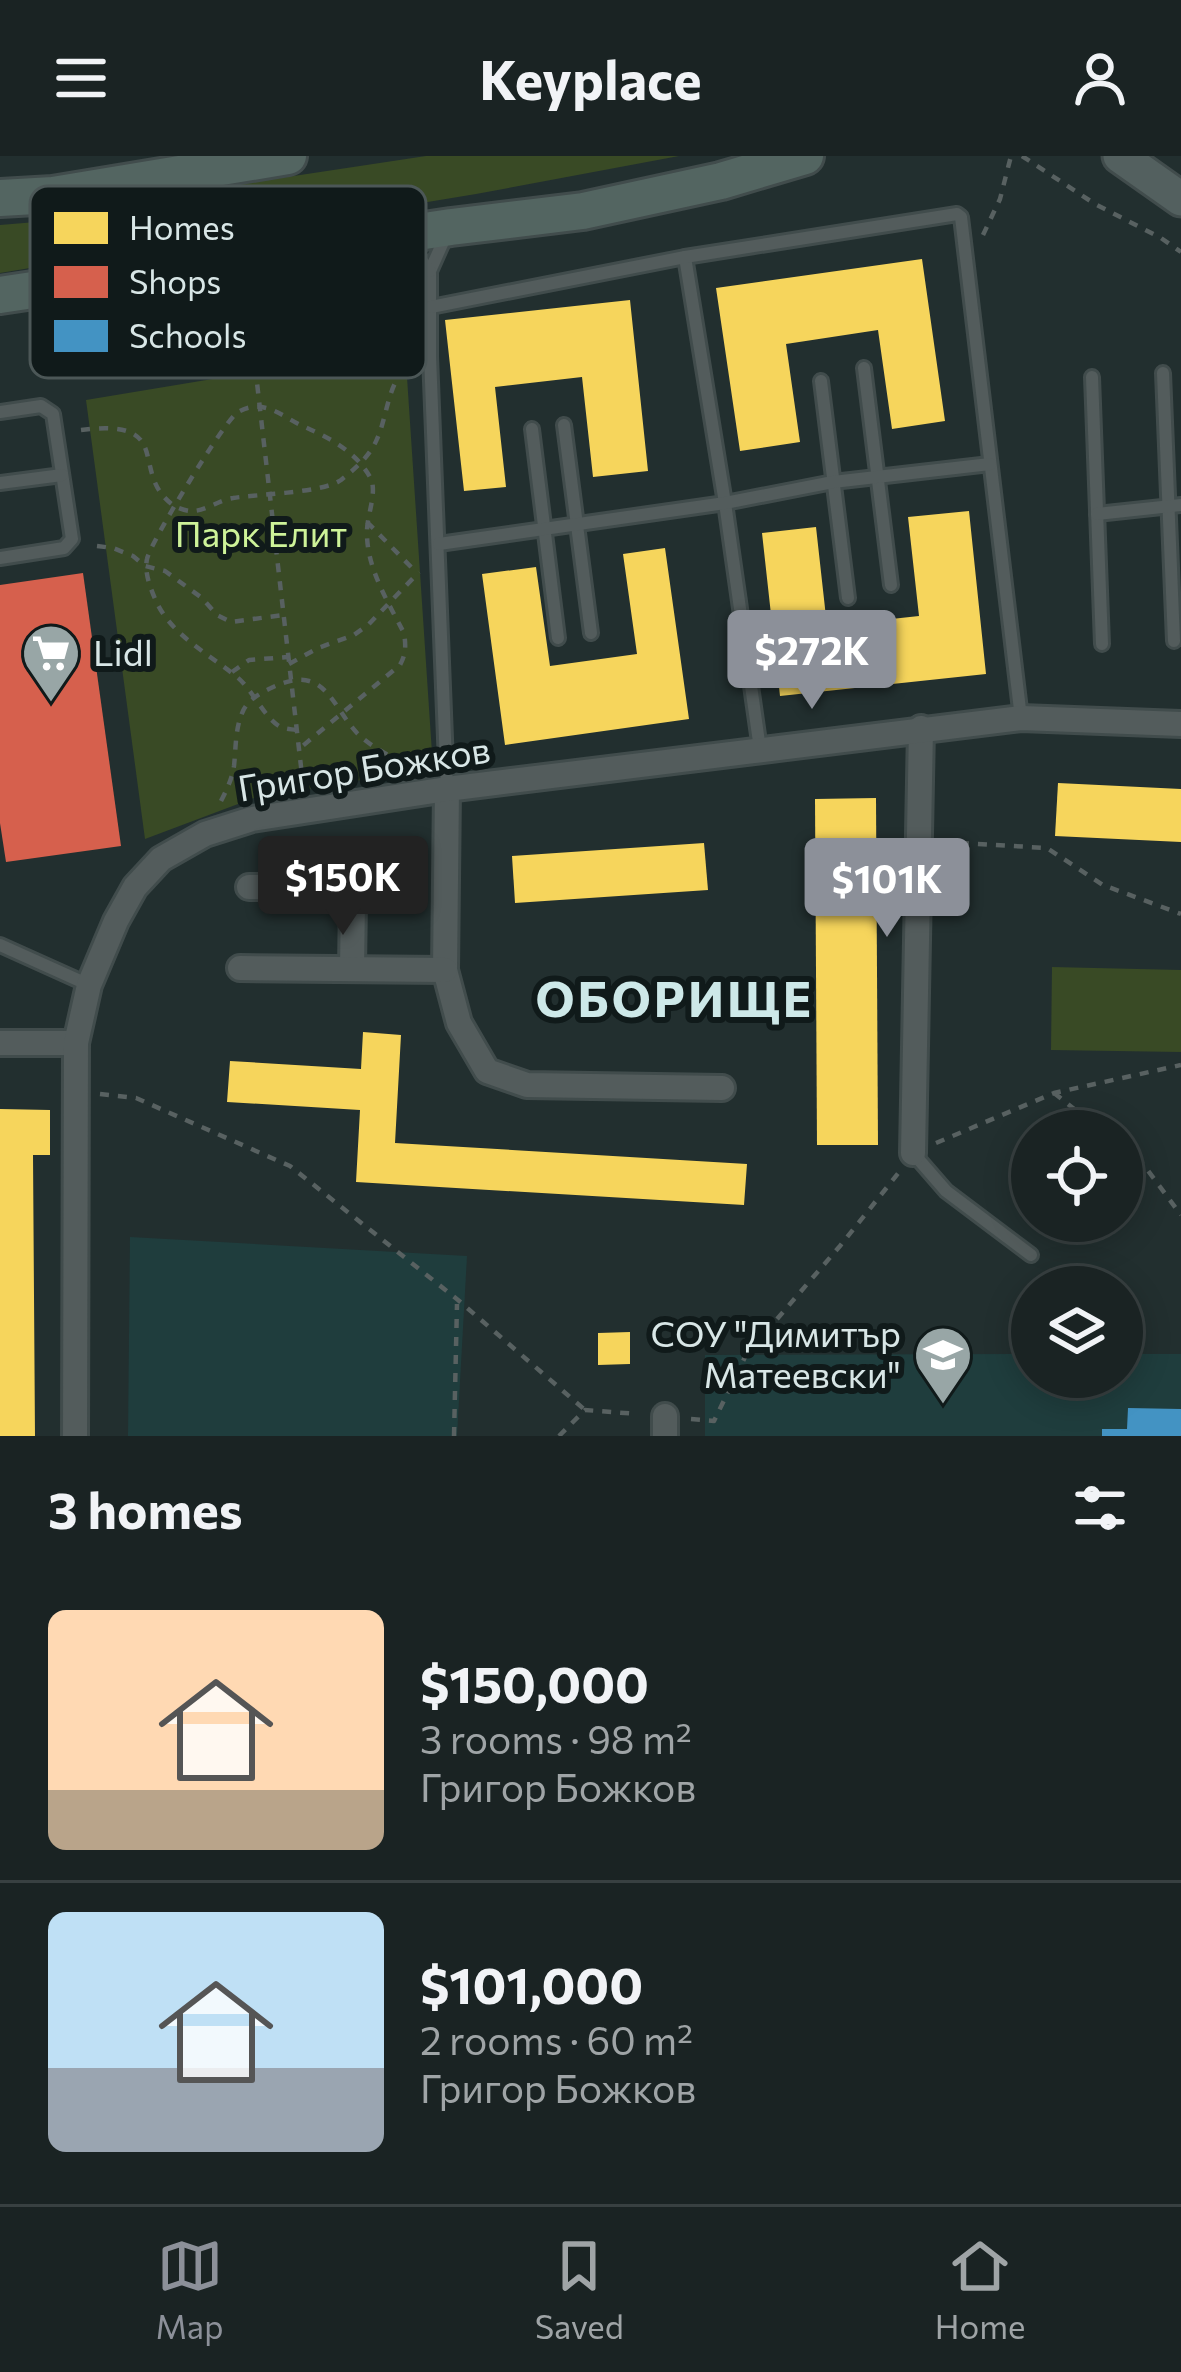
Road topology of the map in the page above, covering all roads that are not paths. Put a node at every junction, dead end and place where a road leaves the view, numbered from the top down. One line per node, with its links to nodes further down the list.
1 (288, 156): 4 (main road)
2 (805, 156): 8 (main road)
3 (1120, 156): 7 (street)
4 (107, 186)
5 (30, 197): 6 (main road)
6 (0, 199)
7 (1181, 199)
8 (451, 227): 9 (main road); 12 (lane)
9 (426, 231)
10 (685, 257): 15 (lane); 23 (lane); 28 (lane)
11 (426, 266): 12 (lane)
12 (430, 271): 15 (lane)
13 (30, 290): 14 (main road)
14 (0, 295)
15 (431, 307): 33 (lane)
16 (864, 368): 25 (lane)
17 (1162, 373): 29 (lane)
18 (1092, 376): 30 (lane)
19 (821, 381): 26 (lane)
20 (0, 412): 24 (lane)
21 (564, 425): 31 (lane)
22 (532, 429): 32 (lane)
23 (990, 464): 25 (lane); 41 (lane)
24 (62, 475): 27 (lane); 34 (lane)
25 (878, 477): 26 (lane); 35 (lane)
26 (833, 482): 28 (lane); 36 (lane)
27 (0, 483)
28 (725, 503): 31 (lane); 44 (lane)
29 (1175, 505): 30 (lane); 39 (lane)
30 (1097, 514): 40 (lane)
31 (577, 524): 32 (lane); 37 (lane)
32 (544, 528): 33 (lane); 38 (lane)
33 (439, 544): 45 (lane)
34 (0, 558)
35 (891, 585)
36 (848, 598)
37 (591, 633)
38 (558, 638)
39 (1174, 641)
40 (1102, 644)
41 (1021, 718): 42 (street, Григор Божков); 43 (street, Григор Божков)
42 (1181, 724)
43 (921, 728): 44 (street, Григор Божков); 55 (street)
44 (760, 749): 45 (street, Григор Божков)
45 (447, 789): 50 (street); 51 (street, Григор Божков)
46 (249, 887): 49 (street)
47 (0, 945): 51 (lane)
48 (240, 968): 49 (street)
49 (352, 968): 50 (street)
50 (446, 970): 54 (street)
51 (89, 986): 53 (street, Григор Божков)
52 (0, 1043): 53 (street)
53 (76, 1043): 57 (street, Григор Божков)
54 (722, 1088)
55 (913, 1153): 56 (lane)
56 (1031, 1255)
57 (75, 1436)

